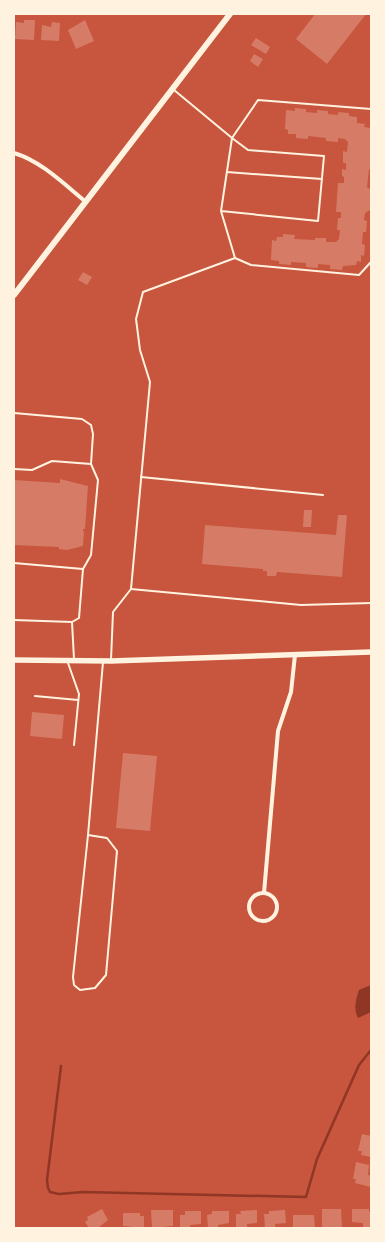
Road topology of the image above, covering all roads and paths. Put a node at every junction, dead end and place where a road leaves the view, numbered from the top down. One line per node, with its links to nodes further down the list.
1 (230, 14): 2 (main road)
2 (172, 89): 4 (lane); 8 (main road)
3 (371, 109): 4 (lane)
4 (232, 138): 6 (lane); 7 (lane)
5 (14, 153): 8 (street)
6 (226, 172): 7 (lane); 9 (lane)
7 (322, 179): 9 (lane)
8 (86, 202): 12 (main road)
9 (221, 211): 10 (lane)
10 (235, 258): 11 (lane); 16 (lane)
11 (371, 262)
12 (14, 295)
13 (14, 413): 14 (lane)
14 (91, 464): 15 (lane); 19 (lane)
15 (14, 470)
16 (141, 477): 17 (lane); 20 (lane)
17 (323, 495)
18 (14, 563): 19 (lane)
19 (83, 569): 23 (lane)
20 (131, 589): 21 (lane); 29 (lane)
21 (371, 603)
22 (14, 620): 23 (lane)
23 (72, 622): 27 (lane)
24 (371, 652): 25 (main road)
25 (295, 655): 29 (main road); 34 (street)
26 (14, 660): 27 (main road)
27 (71, 661): 28 (main road); 31 (lane)
28 (104, 661): 29 (main road); 33 (lane)
29 (111, 661)
30 (35, 696): 31 (lane)
31 (78, 700): 32 (lane)
32 (74, 745)
33 (88, 835): 33 (lane)
34 (264, 893): 34 (street)

